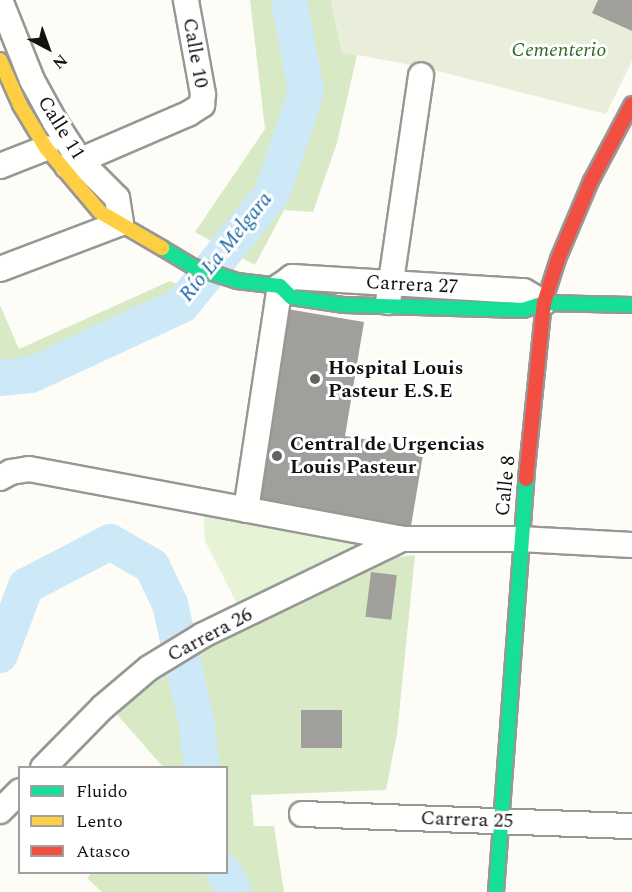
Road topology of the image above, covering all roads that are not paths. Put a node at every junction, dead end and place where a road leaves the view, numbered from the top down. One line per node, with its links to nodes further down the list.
1 (0, 0): 7 (street, Calle 11)
2 (186, 0): 7 (street, Calle 10)
3 (0, 60): 6 (main road, Calle 11)
4 (421, 75): 12 (street)
5 (632, 104): 13 (main road, Calle 8)
6 (46, 148): 7 (main road, Calle 11); 8 (street)
7 (71, 164): 9 (street, Calle 11)
8 (0, 166)
9 (121, 223): 10 (street); 11 (main road, Carrera 27)
10 (0, 269)
11 (280, 286): 12 (street, Carrera 27); 16 (street)
12 (389, 296): 13 (street, Carrera 27)
13 (544, 303): 14 (main road, Carrera 27); 18 (main road, Calle 8)
14 (632, 305)
15 (0, 478): 16 (street, Carrera 26)
16 (246, 510): 17 (street, Carrera 26)
17 (402, 539): 18 (street, Carrera 26); 20 (street, Carrera 26)
18 (520, 539): 19 (street, Carrera 26); 24 (main road, Calle 8)
19 (632, 545)
20 (45, 766)
21 (18, 793): 22 (street)
22 (0, 811)
23 (302, 814): 24 (street, Carrera 25)
24 (501, 822): 25 (street, Carrera 25); 26 (main road, Calle 8)
25 (632, 826)
26 (496, 892)

